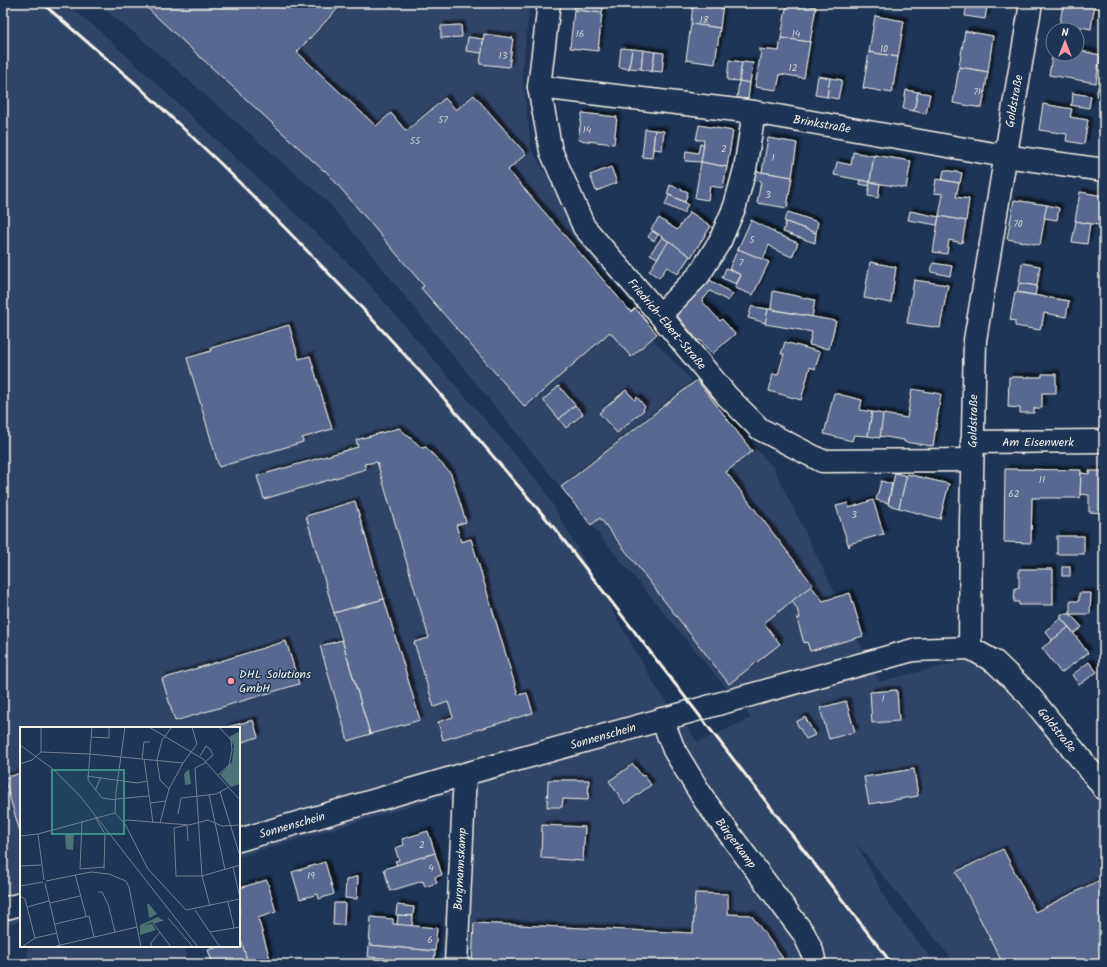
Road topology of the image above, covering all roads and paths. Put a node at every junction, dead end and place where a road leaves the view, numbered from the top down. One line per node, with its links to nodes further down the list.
1 (549, 3): 3 (street, Friedrich-Ebert-Straße)
2 (1031, 3): 5 (street, Goldstraße)
3 (539, 87): 4 (street, Brinkstraße); 7 (street, Friedrich-Ebert-Straße)
4 (754, 112): 5 (street, Brinkstraße); 7 (street)
5 (1005, 156): 6 (street, Brinkstraße); 9 (street, Goldstraße)
6 (1104, 170)
7 (660, 315): 9 (street, Friedrich-Ebert-Straße)
8 (1104, 441): 9 (street, Am Eisenwerk)
9 (972, 451): 10 (street, Goldstraße)
10 (970, 648): 11 (street, Sonnenschein); 13 (street, Goldstraße)
11 (662, 719): 12 (street, Sonnenschein); 18 (street, Bürgerkamp)
12 (465, 774): 14 (street, Sonnenschein); 17 (street, Burgmannskamp)
13 (1102, 781)
14 (240, 840)
15 (20, 904): 16 (street)
16 (3, 909)
17 (456, 964)
18 (815, 964)

